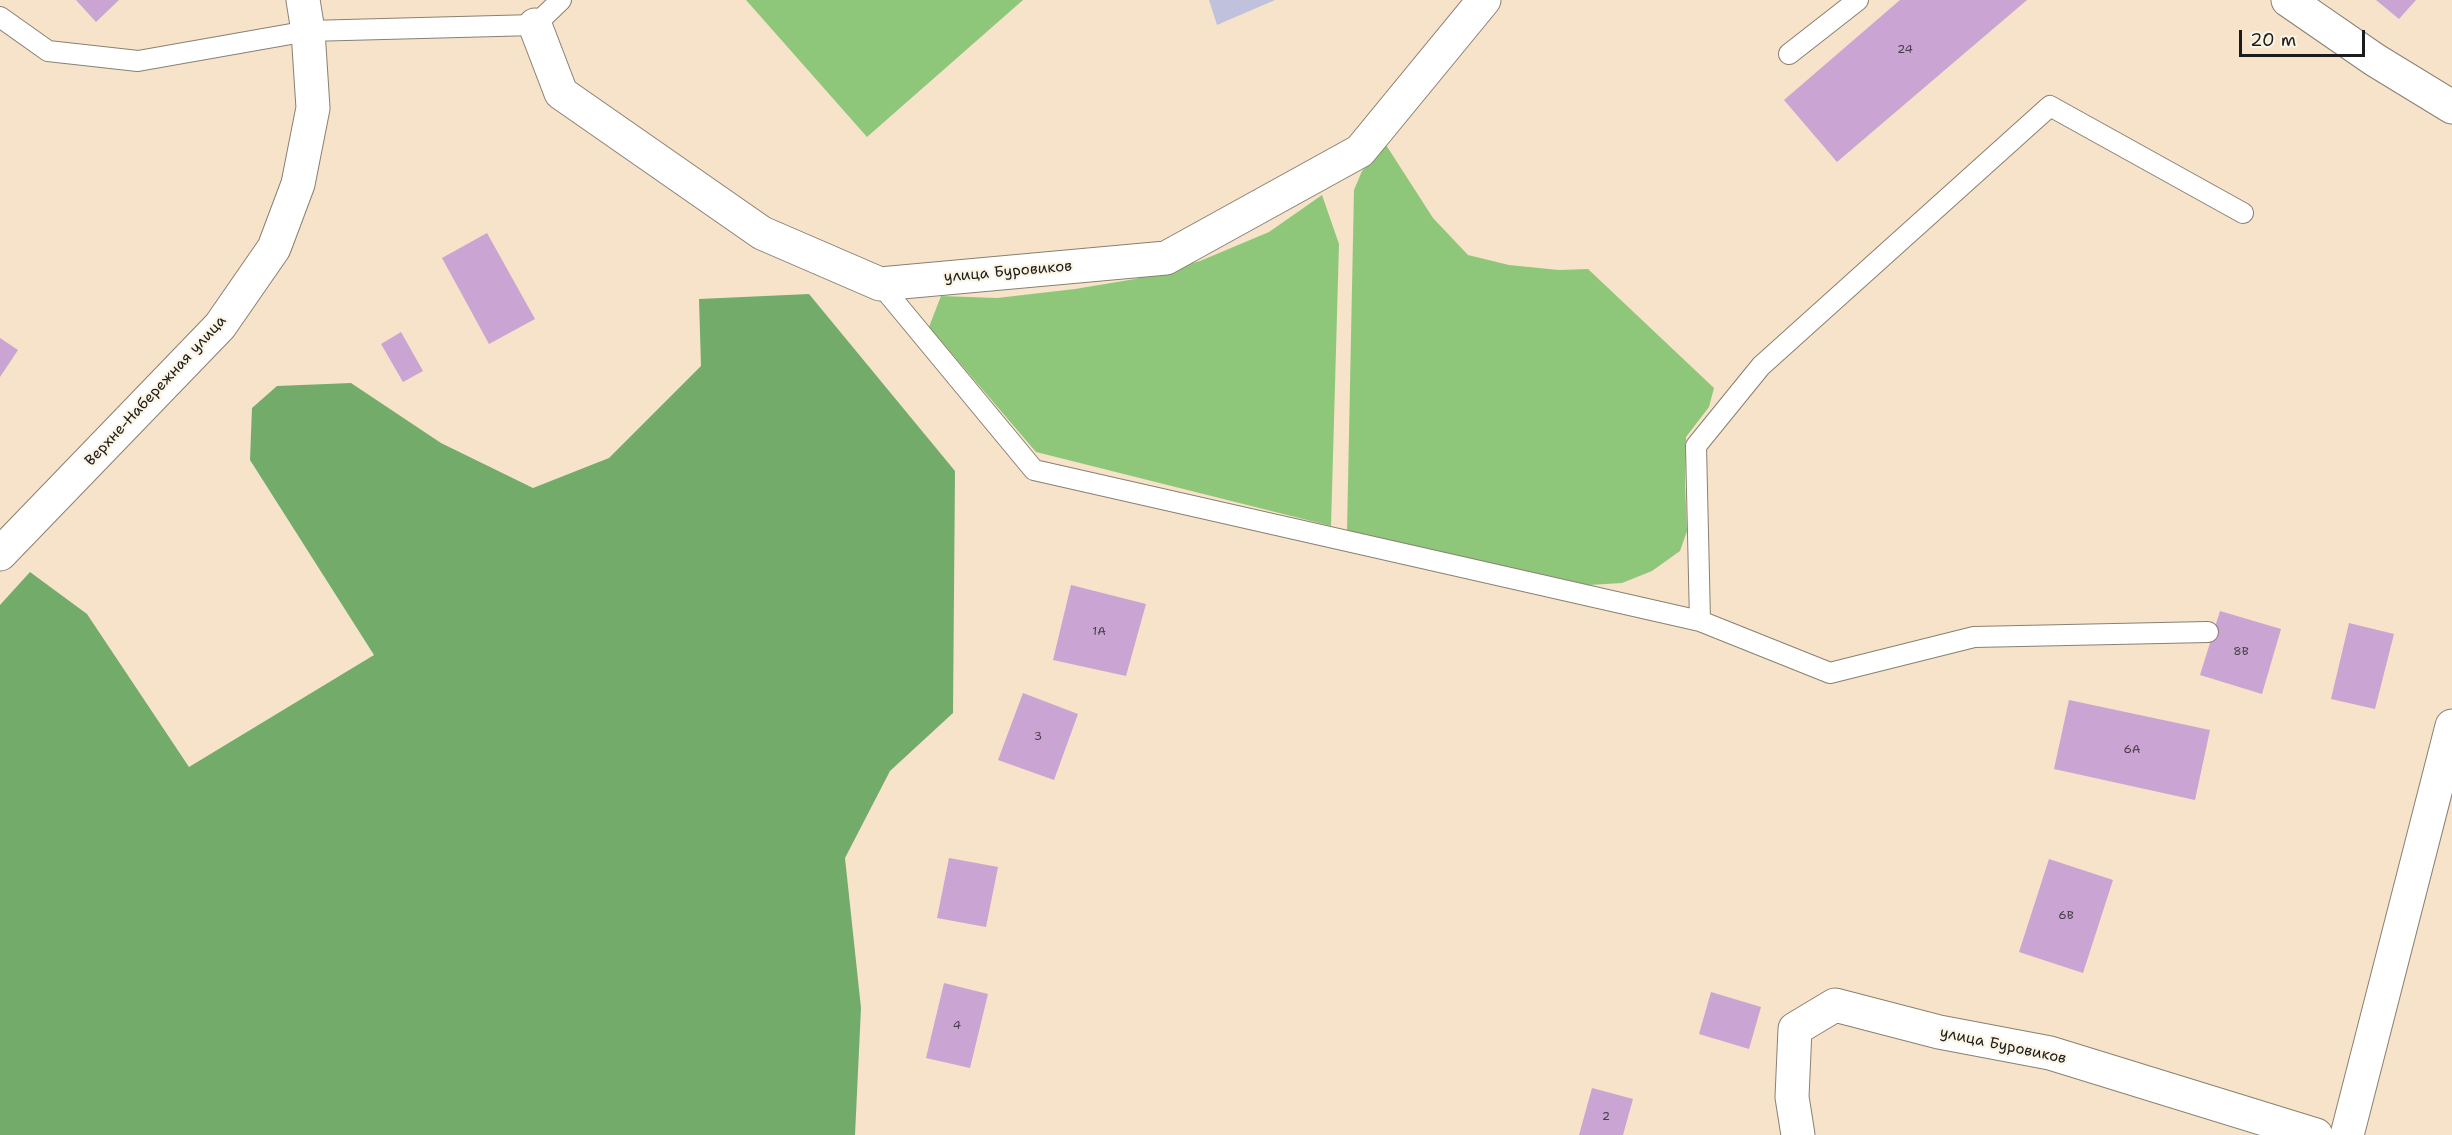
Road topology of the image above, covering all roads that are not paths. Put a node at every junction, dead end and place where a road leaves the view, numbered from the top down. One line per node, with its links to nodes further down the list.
1 (561, 0): 7 (lane)
2 (1484, 0): 11 (street, улица Буровиков)
3 (1858, 0): 8 (lane)
4 (2288, 0): 9 (street)
5 (305, 15): 6 (lane); 7 (lane); 12 (street, Верхне-Набережная улица)
6 (0, 17)
7 (535, 25): 11 (street, улица Буровиков)
8 (1789, 54)
9 (2452, 107)
10 (2243, 213): 13 (lane)
11 (880, 284): 13 (lane)
12 (0, 554)
13 (1700, 621): 14 (lane)
14 (2208, 632)
15 (2452, 726): 18 (street)
16 (1798, 1135): 17 (street, улица Буровиков)
17 (2316, 1135)
18 (2347, 1135)

